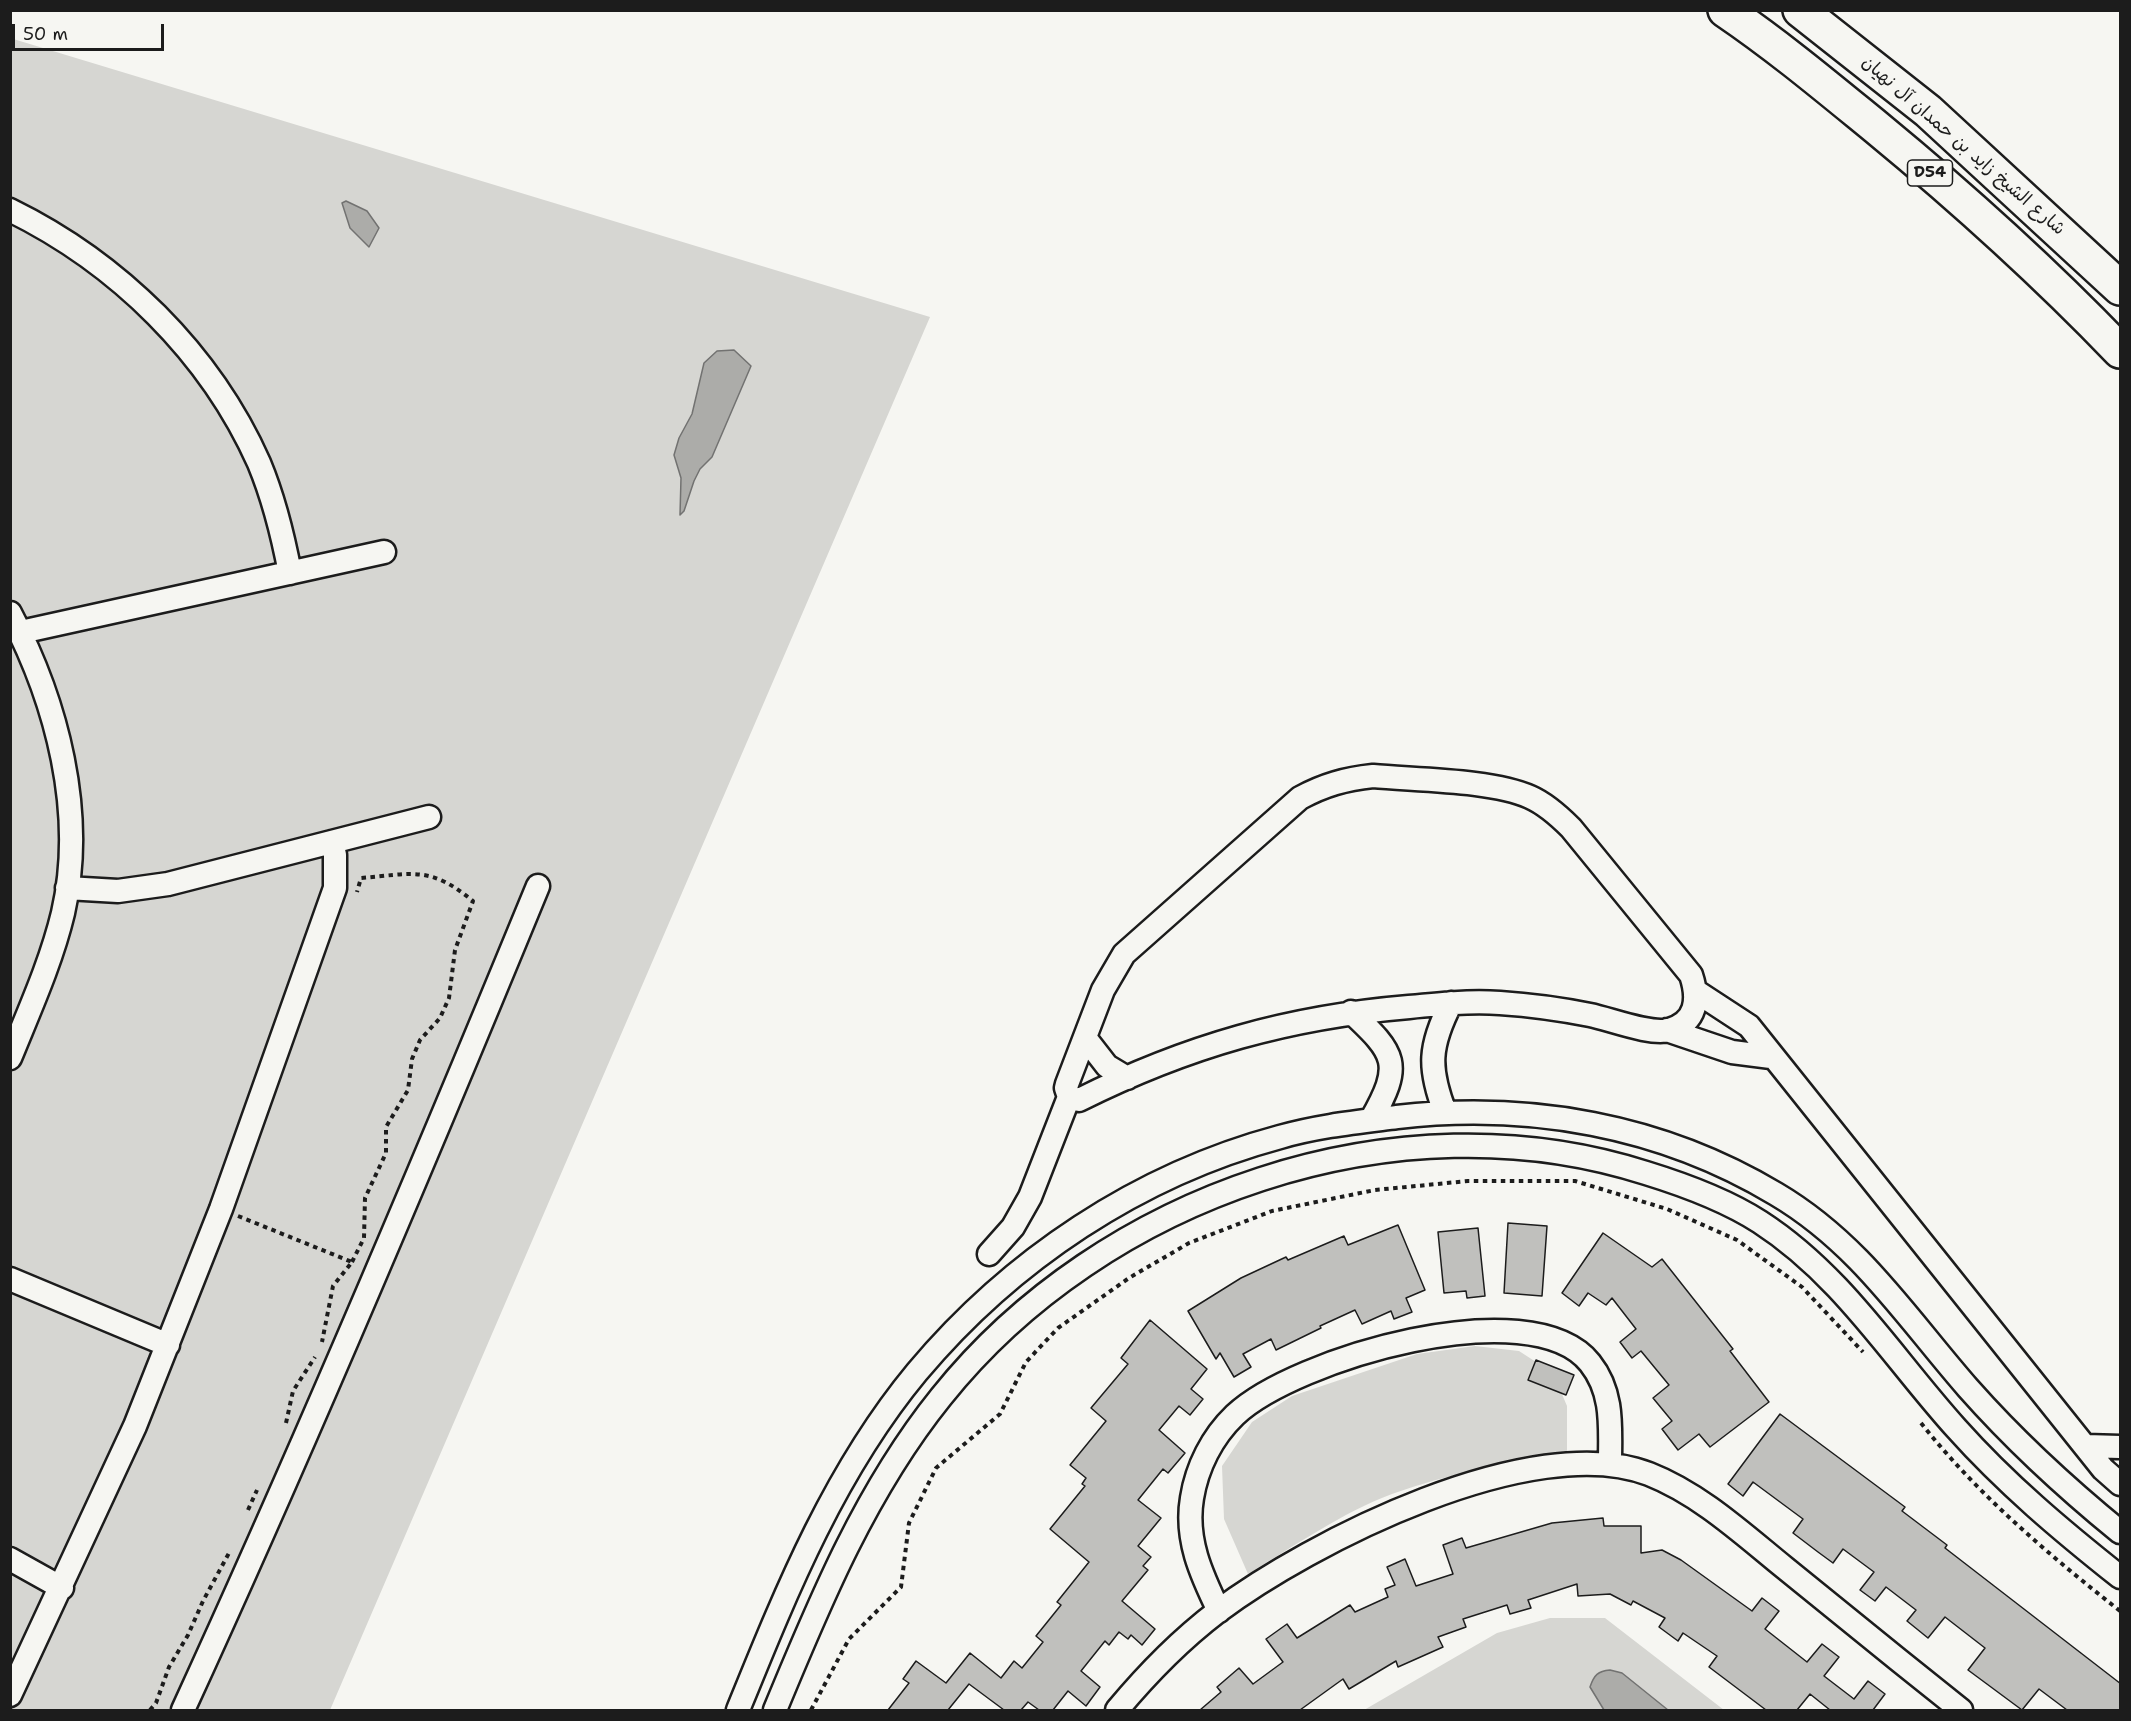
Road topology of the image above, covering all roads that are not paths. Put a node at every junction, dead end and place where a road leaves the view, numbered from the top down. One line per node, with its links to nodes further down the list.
1 (1725, 10): 5 (highway, D54)
2 (1800, 10): 4 (highway, شارع الشيخ زايد بن حمدان آل نهيان / D54)
3 (10, 210): 7 (street)
4 (2121, 288)
5 (2121, 351)
6 (384, 552): 7 (street)
7 (290, 573): 8 (street)
8 (16, 623): 12 (street)
9 (429, 817): 10 (street)
10 (332, 842): 12 (street); 26 (street)
11 (538, 886): 37 (street)
12 (67, 888): 19 (street)
13 (1697, 992): 16 (street); 17 (street); 18 (street)
14 (1451, 1003): 15 (street); 16 (street); 22 (street)
15 (1351, 1011): 20 (street); 23 (street)
16 (1668, 1030): 18 (street)
17 (1086, 1039): 20 (street); 21 (street)
18 (1771, 1057): 27 (street)
19 (10, 1058)
20 (1127, 1078): 21 (street)
21 (1069, 1097): 24 (street)
22 (1445, 1112): 23 (street); 31 (street)
23 (1371, 1120): 38 (street)
24 (989, 1254)
25 (10, 1280): 26 (street)
26 (168, 1345): 34 (street)
27 (2086, 1446): 28 (street); 30 (street)
28 (2121, 1446)
29 (1610, 1463): 35 (street); 35 (street); 41 (street)
30 (2121, 1484)
31 (2121, 1532)
32 (10, 1559): 34 (street)
33 (2121, 1577): 39 (street)
34 (62, 1588): 36 (street)
35 (1219, 1611): 40 (street)
36 (10, 1695)
37 (183, 1710)
38 (738, 1710)
39 (775, 1710)
40 (1117, 1710)
41 (1961, 1710)

